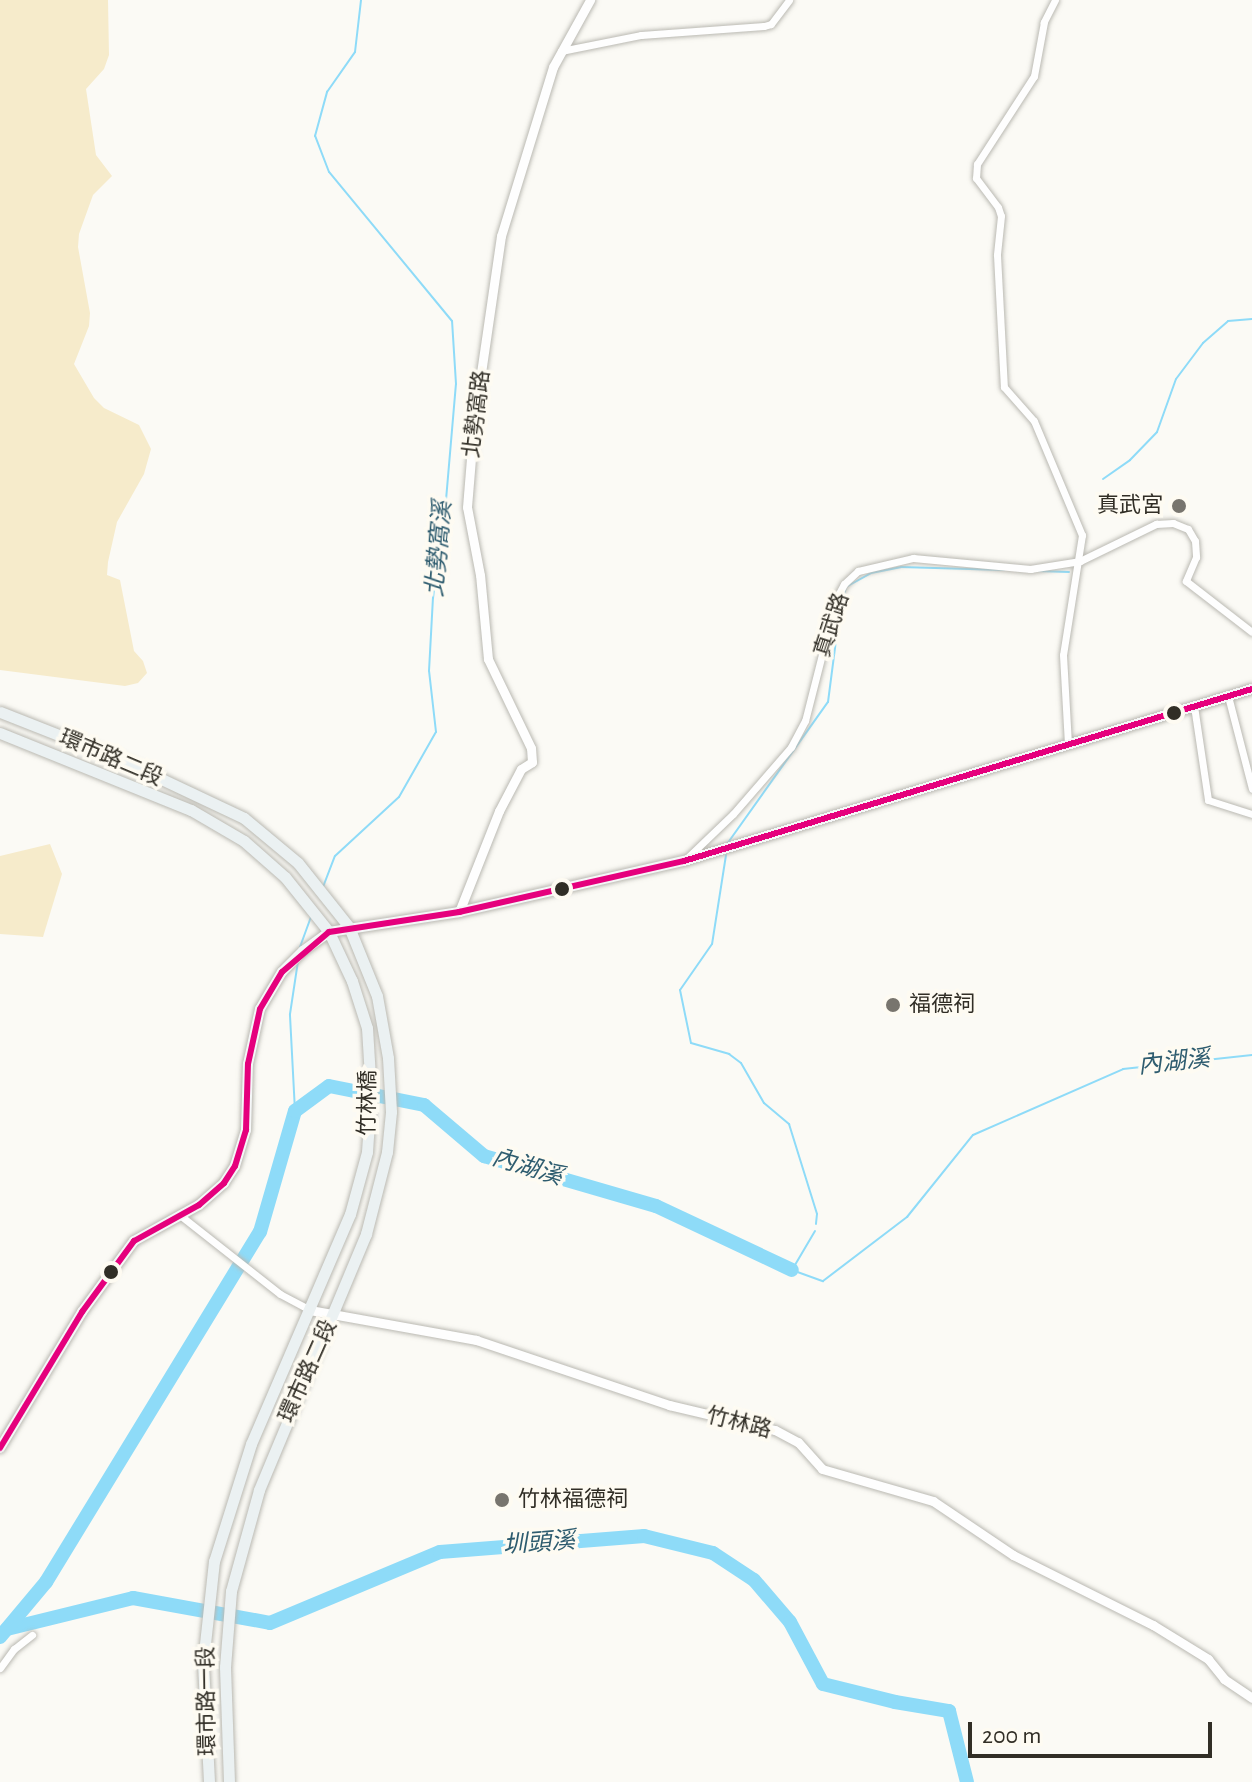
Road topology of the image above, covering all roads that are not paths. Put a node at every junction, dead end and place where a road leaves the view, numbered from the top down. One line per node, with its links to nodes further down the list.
1 (590, 0): 4 (street, 北勢窩路)
2 (789, 0): 4 (street)
3 (1055, 0): 5 (street)
4 (559, 52): 16 (street, 北勢窩路)
5 (1080, 561): 6 (street, 真武路); 12 (street); 15 (street, 真武路)
6 (1252, 632)
7 (1252, 689): 8 (main road)
8 (1228, 696): 9 (main road); 13 (street)
9 (1194, 706): 12 (main road); 14 (street)
10 (0, 712): 17 (main road, 環市路二段)
11 (0, 733): 18 (main road, 環市路二段)
12 (1068, 744): 15 (main road)
13 (1252, 789)
14 (1252, 814)
15 (684, 861): 16 (main road)
16 (459, 912): 17 (main road)
17 (349, 927): 18 (main road); 20 (main road, 竹林橋)
18 (329, 932): 19 (main road, 竹林橋); 21 (main road)
19 (367, 1152): 22 (main road, 環市路二段)
20 (387, 1152): 23 (main road, 環市路二段)
21 (181, 1216): 22 (street, 竹林路); 24 (main road)
22 (310, 1310): 23 (street, 竹林路); 25 (main road, 環市路二段)
23 (333, 1316): 28 (street, 竹林路); 30 (main road, 環市路二段)
24 (0, 1448)
25 (207, 1620): 29 (main road, 環市路一段)
26 (32, 1635): 27 (street)
27 (0, 1668)
28 (1252, 1698)
29 (209, 1782)
30 (229, 1782)

